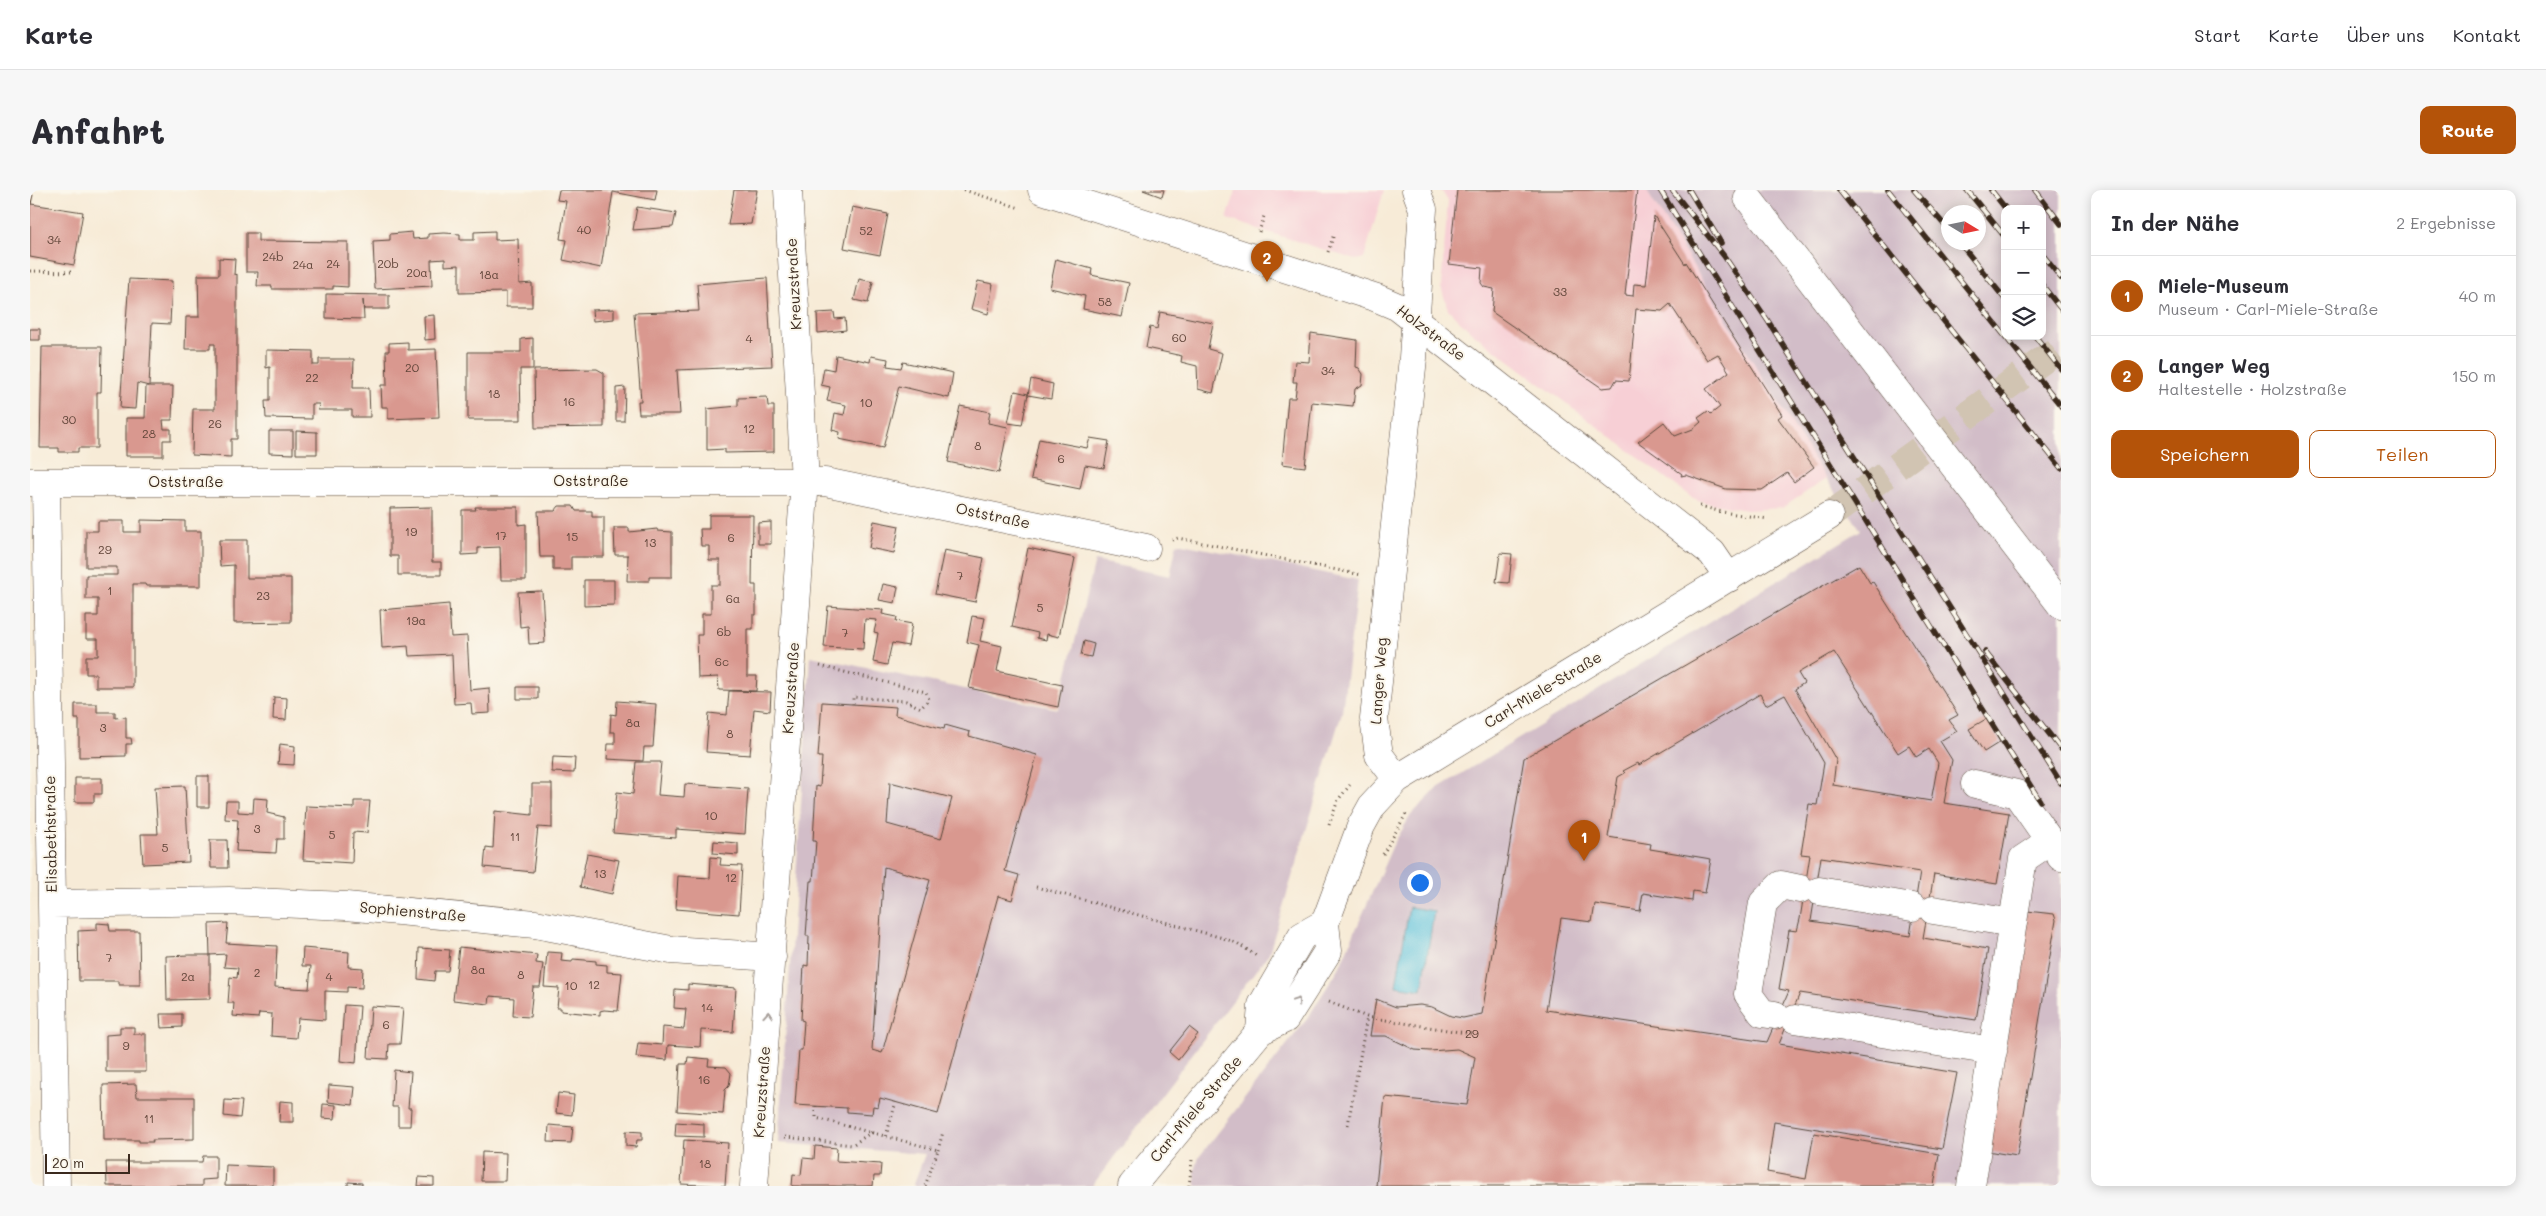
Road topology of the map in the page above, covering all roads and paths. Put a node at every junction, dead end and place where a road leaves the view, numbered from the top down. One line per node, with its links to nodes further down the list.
1 (788, 190): 12 (street, Kreuzstraße)
2 (1042, 190): 11 (street, Holzstraße)
3 (1416, 190): 11 (street, Langer Weg)
4 (1748, 198): 18 (street)
5 (1264, 216): 7 (path)
6 (1334, 234): 8 (path)
7 (1257, 238)
8 (1326, 260)
9 (30, 272): 10 (path)
10 (70, 272)
11 (1416, 319): 16 (street, Langer Weg); 17 (street, Holzstraße)
12 (806, 480): 13 (street, Oststraße); 15 (street, Oststraße); 19 (street, Kreuzstraße)
13 (38, 482): 29 (street, Elisabethstraße)
14 (1829, 516): 17 (street, Carl-Miele-Straße)
15 (1146, 548): 16 (path)
16 (1387, 578): 21 (street, Langer Weg)
17 (1729, 578): 21 (street, Carl-Miele-Straße)
18 (2061, 605)
19 (793, 659): 20 (path); 31 (street, Kreuzstraße)
20 (853, 704)
21 (1397, 778): 46 (street, Carl-Miele-Straße)
22 (1353, 784): 25 (path)
23 (1976, 784): 26 (street)
24 (1411, 805): 27 (path)
25 (1328, 827)
26 (2055, 849): 30 (street)
27 (1381, 860)
28 (1036, 887): 32 (path)
29 (52, 904): 31 (street, Sophienstraße); 47 (street, Elisabethstraße)
30 (2013, 923): 36 (street); 36 (street)
31 (772, 958): 42 (street, Kreuzstraße, one-way to 31)
32 (1262, 960)
33 (1322, 998): 34 (path)
34 (1366, 1017): 35 (path); 39 (path)
35 (1472, 1034)
36 (1993, 1051): 51 (street)
37 (896, 1102): 43 (path)
38 (816, 1106): 40 (path)
39 (1348, 1125)
40 (872, 1132): 42 (path); 43 (path)
41 (943, 1132): 44 (path)
42 (758, 1135): 48 (street, Kreuzstraße)
43 (886, 1136): 44 (path)
44 (938, 1150): 49 (path)
45 (1194, 1155): 50 (path)
46 (1139, 1184)
47 (56, 1186)
48 (754, 1186)
49 (925, 1186)
50 (1189, 1186)
51 (1971, 1186)

